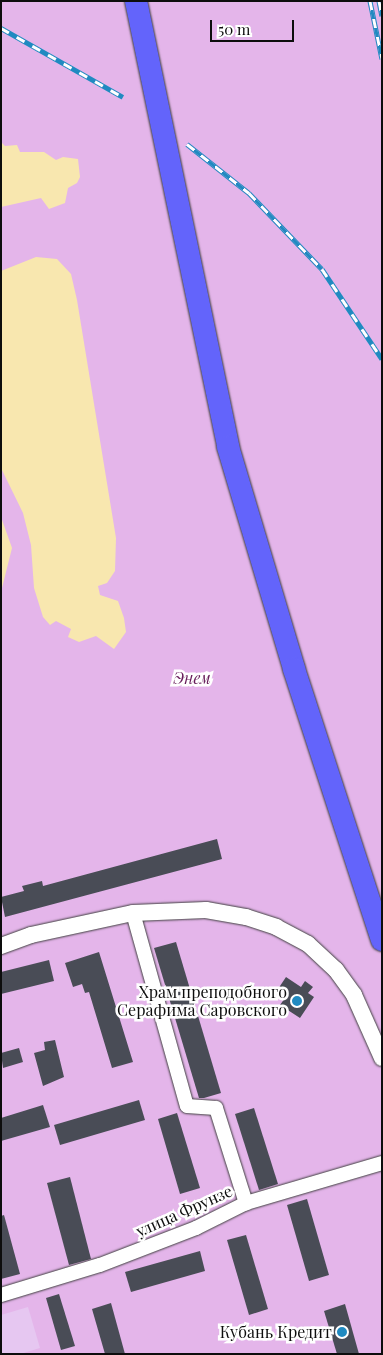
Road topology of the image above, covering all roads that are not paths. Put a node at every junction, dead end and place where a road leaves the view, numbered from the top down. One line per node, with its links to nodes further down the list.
1 (136, 1): 3 (highway)
2 (133, 913): 4 (street); 5 (street); 7 (street)
3 (382, 940)
4 (1, 946)
5 (382, 1058)
6 (382, 1163): 7 (street, улица Фрунзе)
7 (246, 1203): 8 (street, улица Фрунзе)
8 (1, 1295)

